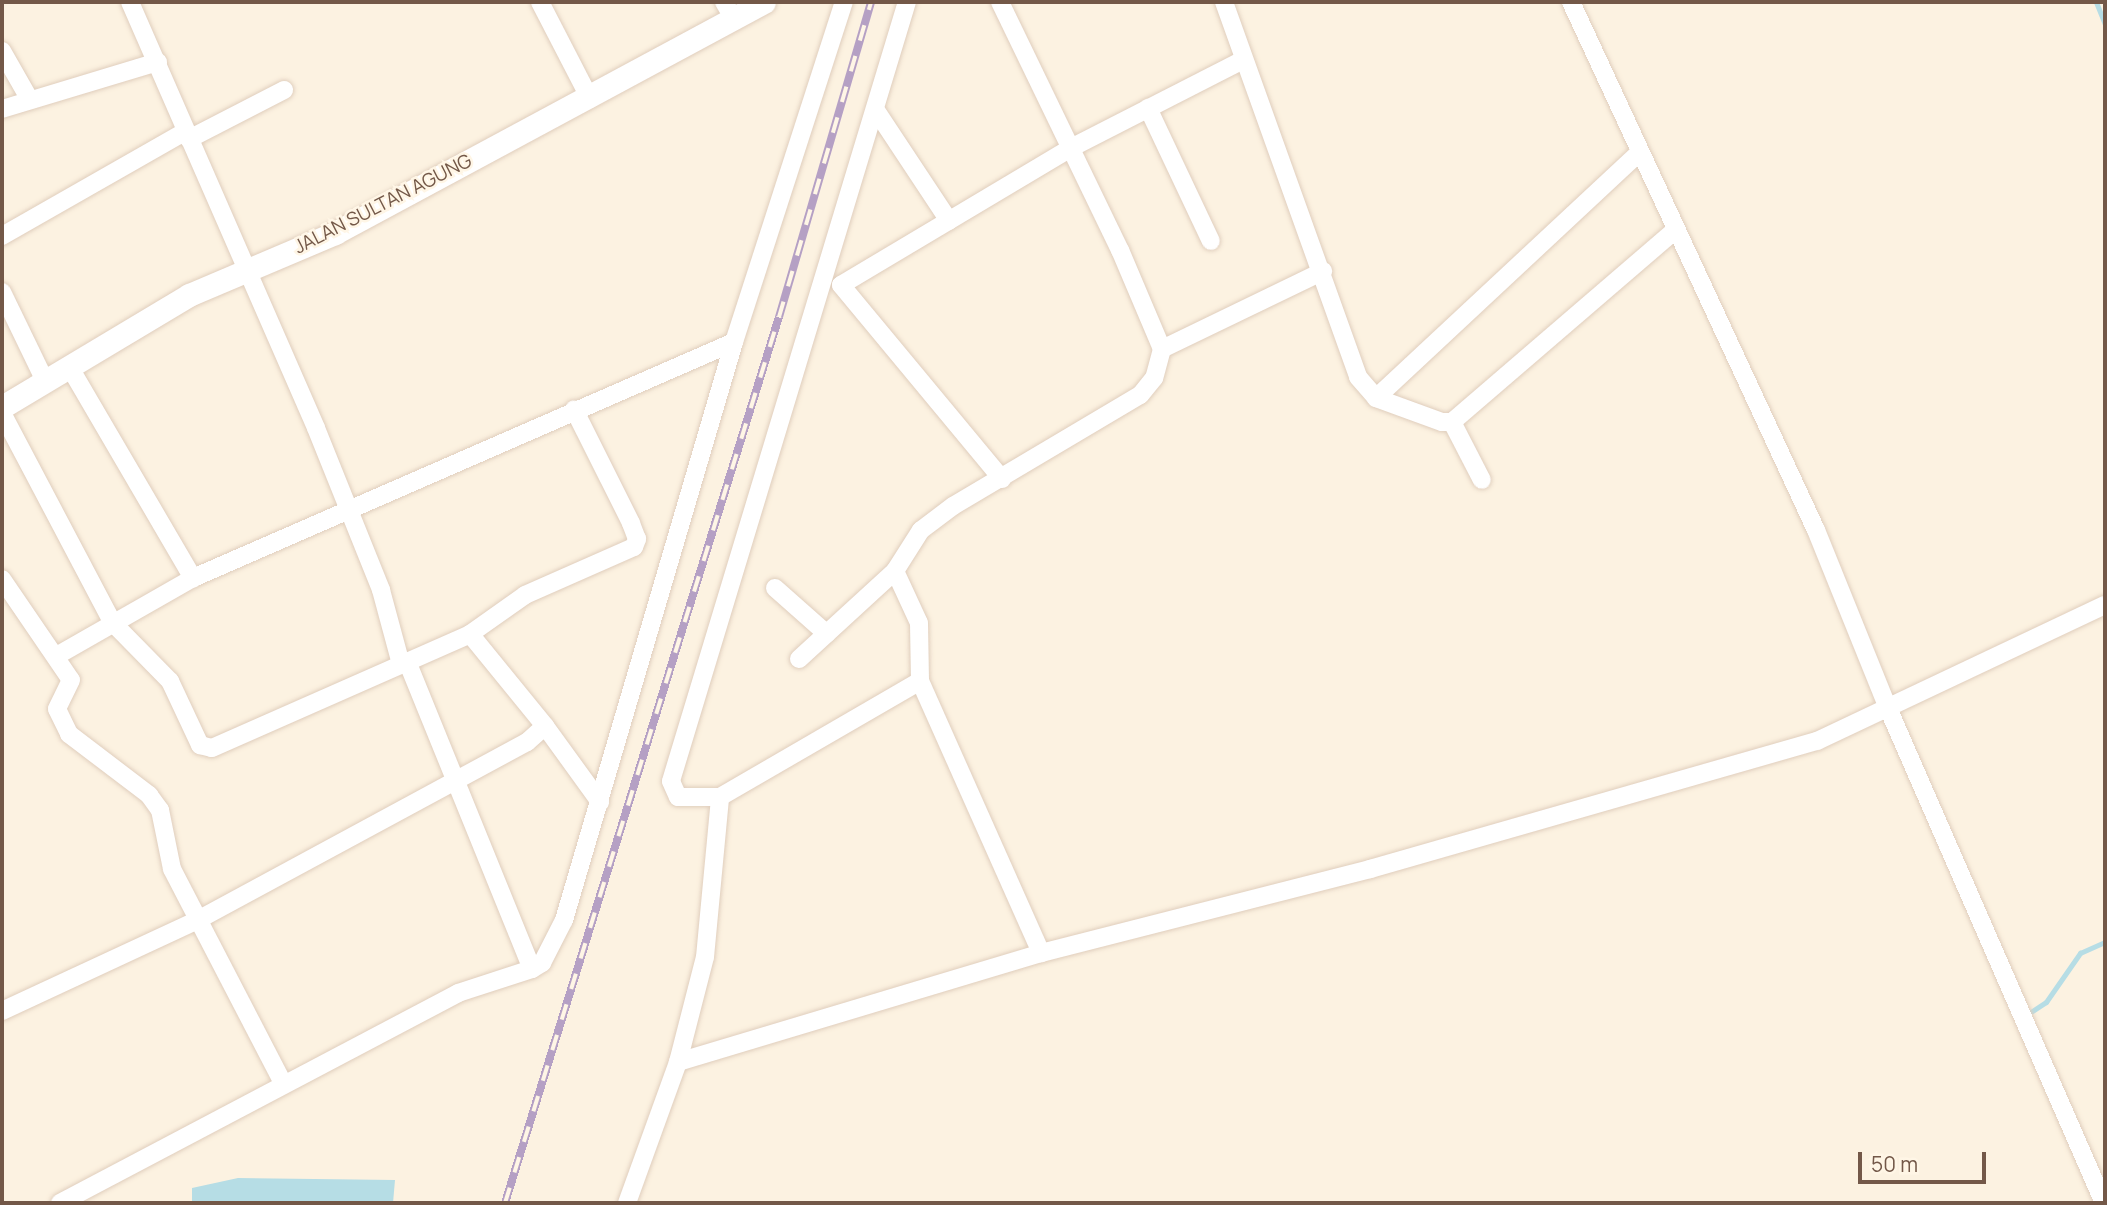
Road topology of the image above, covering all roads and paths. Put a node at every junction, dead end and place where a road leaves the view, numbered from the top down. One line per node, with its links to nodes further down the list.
1 (130, 2): 12 (street)
2 (540, 2): 14 (street)
3 (764, 2): 9 (street, JALAN SULTAN AGUNG)
4 (844, 2): 31 (street)
5 (907, 2): 18 (street)
6 (1002, 2): 20 (street)
7 (1224, 2): 11 (street)
8 (1571, 2): 21 (street)
9 (729, 10): 14 (street, JALAN SULTAN AGUNG)
10 (2, 51): 15 (street)
11 (1243, 60): 16 (street); 27 (street)
12 (158, 62): 15 (street); 19 (street)
13 (284, 90): 19 (street)
14 (590, 99): 26 (street, JALAN SULTAN AGUNG)
15 (30, 100): 17 (street)
16 (1148, 108): 20 (street); 25 (street)
17 (2, 109)
18 (875, 109): 22 (street); 30 (street)
19 (188, 135): 24 (street); 26 (street)
20 (1071, 148): 22 (street); 32 (street)
21 (1639, 153): 23 (street); 35 (street)
22 (948, 221): 28 (street)
23 (1674, 231): 39 (street); 55 (street)
24 (2, 236)
25 (1211, 241)
26 (248, 268): 33 (street, JALAN SULTAN AGUNG); 42 (street)
27 (1323, 271): 32 (street); 35 (street)
28 (841, 285): 30 (street); 40 (street)
29 (2, 292): 34 (street)
30 (819, 298): 58 (street)
31 (734, 342): 37 (street); 59 (street)
32 (1162, 349): 40 (street)
33 (69, 366): 34 (street, JALAN SULTAN AGUNG); 45 (street)
34 (45, 381): 36 (street, JALAN SULTAN AGUNG)
35 (1376, 398): 39 (street)
36 (2, 407)
37 (574, 409): 42 (street); 49 (street)
38 (2, 413): 48 (street)
39 (1452, 422): 41 (street)
40 (1002, 479): 43 (street)
41 (1482, 480)
42 (347, 511): 45 (street); 53 (street)
43 (895, 571): 50 (street); 54 (street)
44 (2, 579): 51 (street)
45 (193, 579): 48 (street)
46 (775, 587): 50 (street)
47 (2105, 605): 55 (street)
48 (111, 622): 51 (street); 53 (street)
49 (470, 634): 53 (street); 56 (street)
50 (827, 634): 52 (street)
51 (58, 655): 60 (street)
52 (799, 659)
53 (404, 662): 57 (street)
54 (920, 681): 58 (street); 61 (street)
55 (1888, 708): 61 (street); 68 (street)
56 (545, 726): 57 (street); 59 (street)
57 (457, 780): 60 (street); 62 (street)
58 (720, 797): 64 (street)
59 (600, 802): 62 (street)
60 (198, 920): 63 (street); 65 (street)
61 (1041, 953): 64 (street)
62 (532, 969): 65 (street)
63 (2, 1011)
64 (677, 1062): 67 (street)
65 (283, 1083): 66 (street)
66 (60, 1203)
67 (627, 1203)
68 (2104, 1203)

